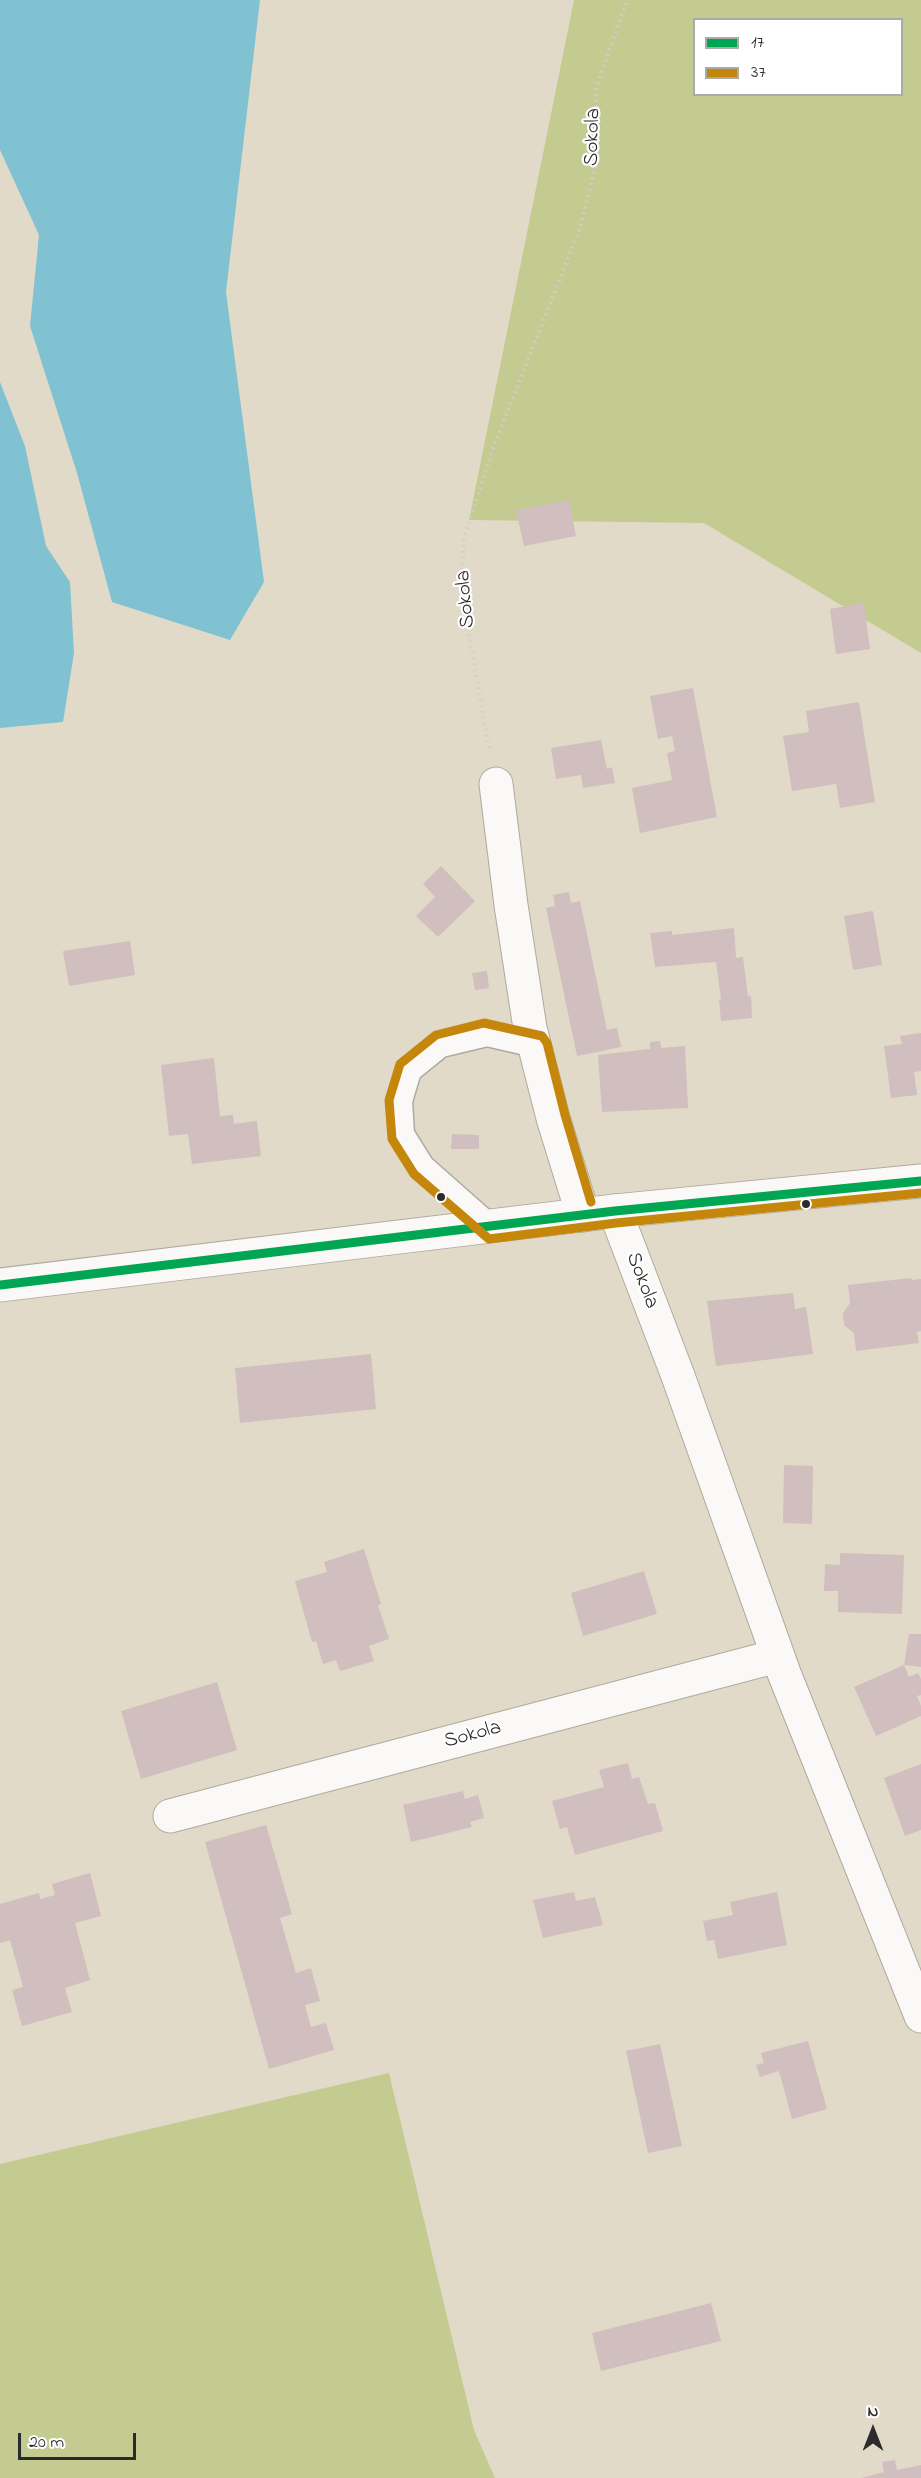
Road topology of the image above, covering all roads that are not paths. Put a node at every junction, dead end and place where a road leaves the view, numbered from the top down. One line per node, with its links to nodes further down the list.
1 (496, 784): 2 (street)
2 (535, 1046): 5 (street); 6 (lane)
3 (921, 1180): 4 (street)
4 (615, 1212): 5 (street); 8 (street, Sokola)
5 (583, 1215): 6 (street)
6 (492, 1227): 7 (street)
7 (0, 1285)
8 (777, 1656): 9 (street, Sokola); 10 (street, Sokola)
9 (170, 1816)
10 (921, 2016)

